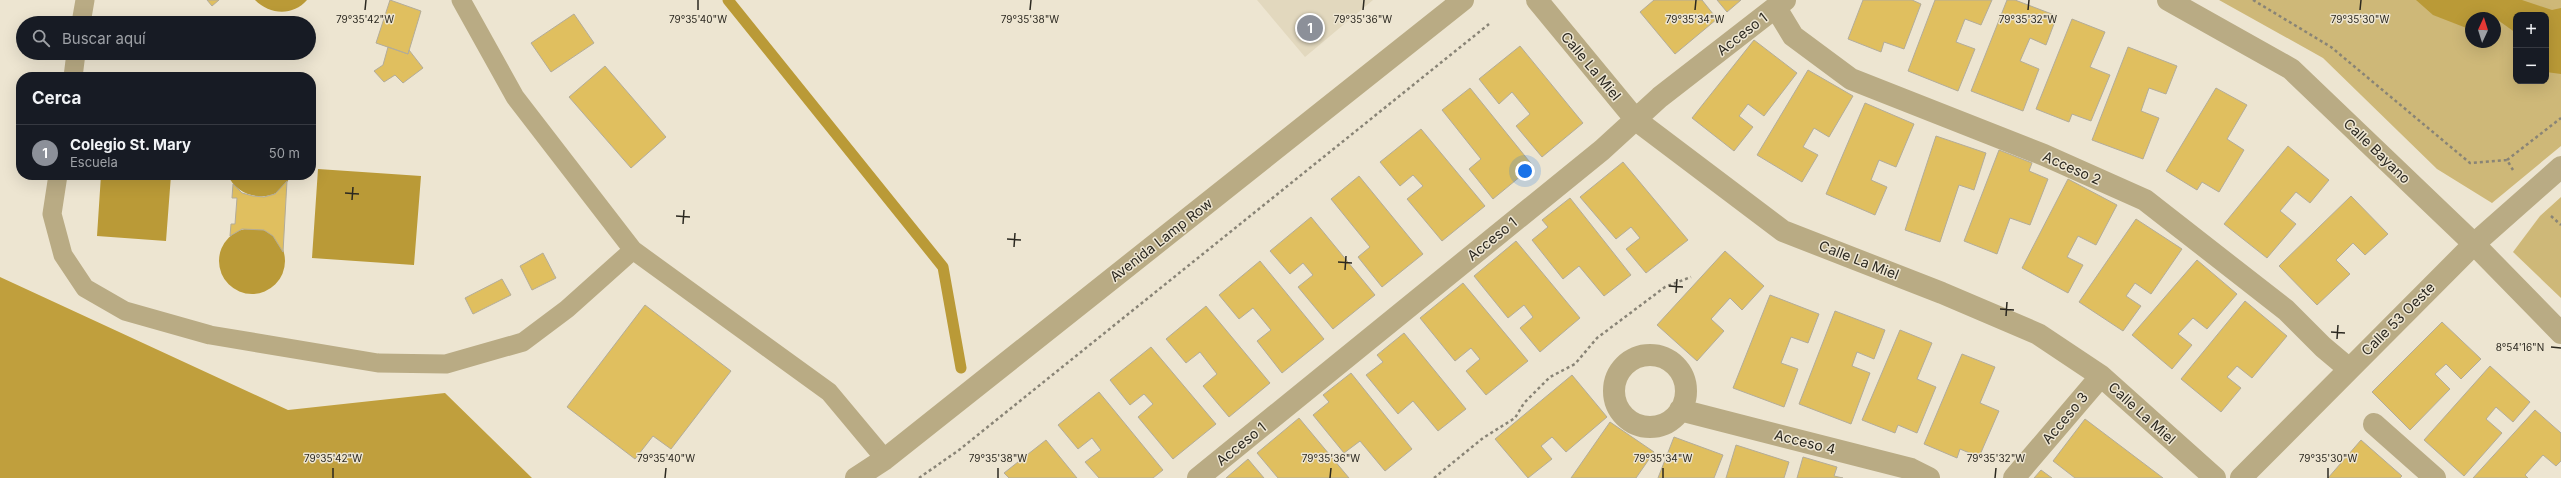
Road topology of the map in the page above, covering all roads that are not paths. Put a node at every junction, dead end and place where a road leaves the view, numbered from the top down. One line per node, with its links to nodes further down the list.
1 (85, 0): 7 (lane)
2 (461, 0): 14 (lane)
3 (1463, 0): 20 (street, Avenida Lamp Row)
4 (1537, 0): 10 (street, Calle La Miel)
5 (2168, 0): 13 (street, Calle Bayano)
6 (1780, 4): 10 (street, Acceso 1); 16 (street, Acceso 2)
7 (82, 16)
8 (75, 60): 9 (lane)
9 (73, 72)
10 (1636, 120): 17 (street, Calle La Miel); 22 (street, Acceso 1)
11 (2561, 167): 13 (street, Calle 53 Oeste)
12 (57, 180): 14 (lane)
13 (2474, 244): 15 (street, Calle Bayano); 16 (street, Calle 53 Oeste)
14 (633, 250): 20 (lane)
15 (2561, 333)
16 (2348, 368): 26 (street, Calle 53 Oeste)
17 (2101, 376): 24 (street, Acceso 3); 25 (street, Calle La Miel)
18 (1680, 410): 23 (street, Acceso 4)
19 (2374, 424): 27 (street)
20 (885, 458): 21 (street, Avenida Lamp Row)
21 (856, 478)
22 (1198, 478)
23 (1929, 478)
24 (2014, 478)
25 (2214, 478)
26 (2241, 478)
27 (2435, 478)

